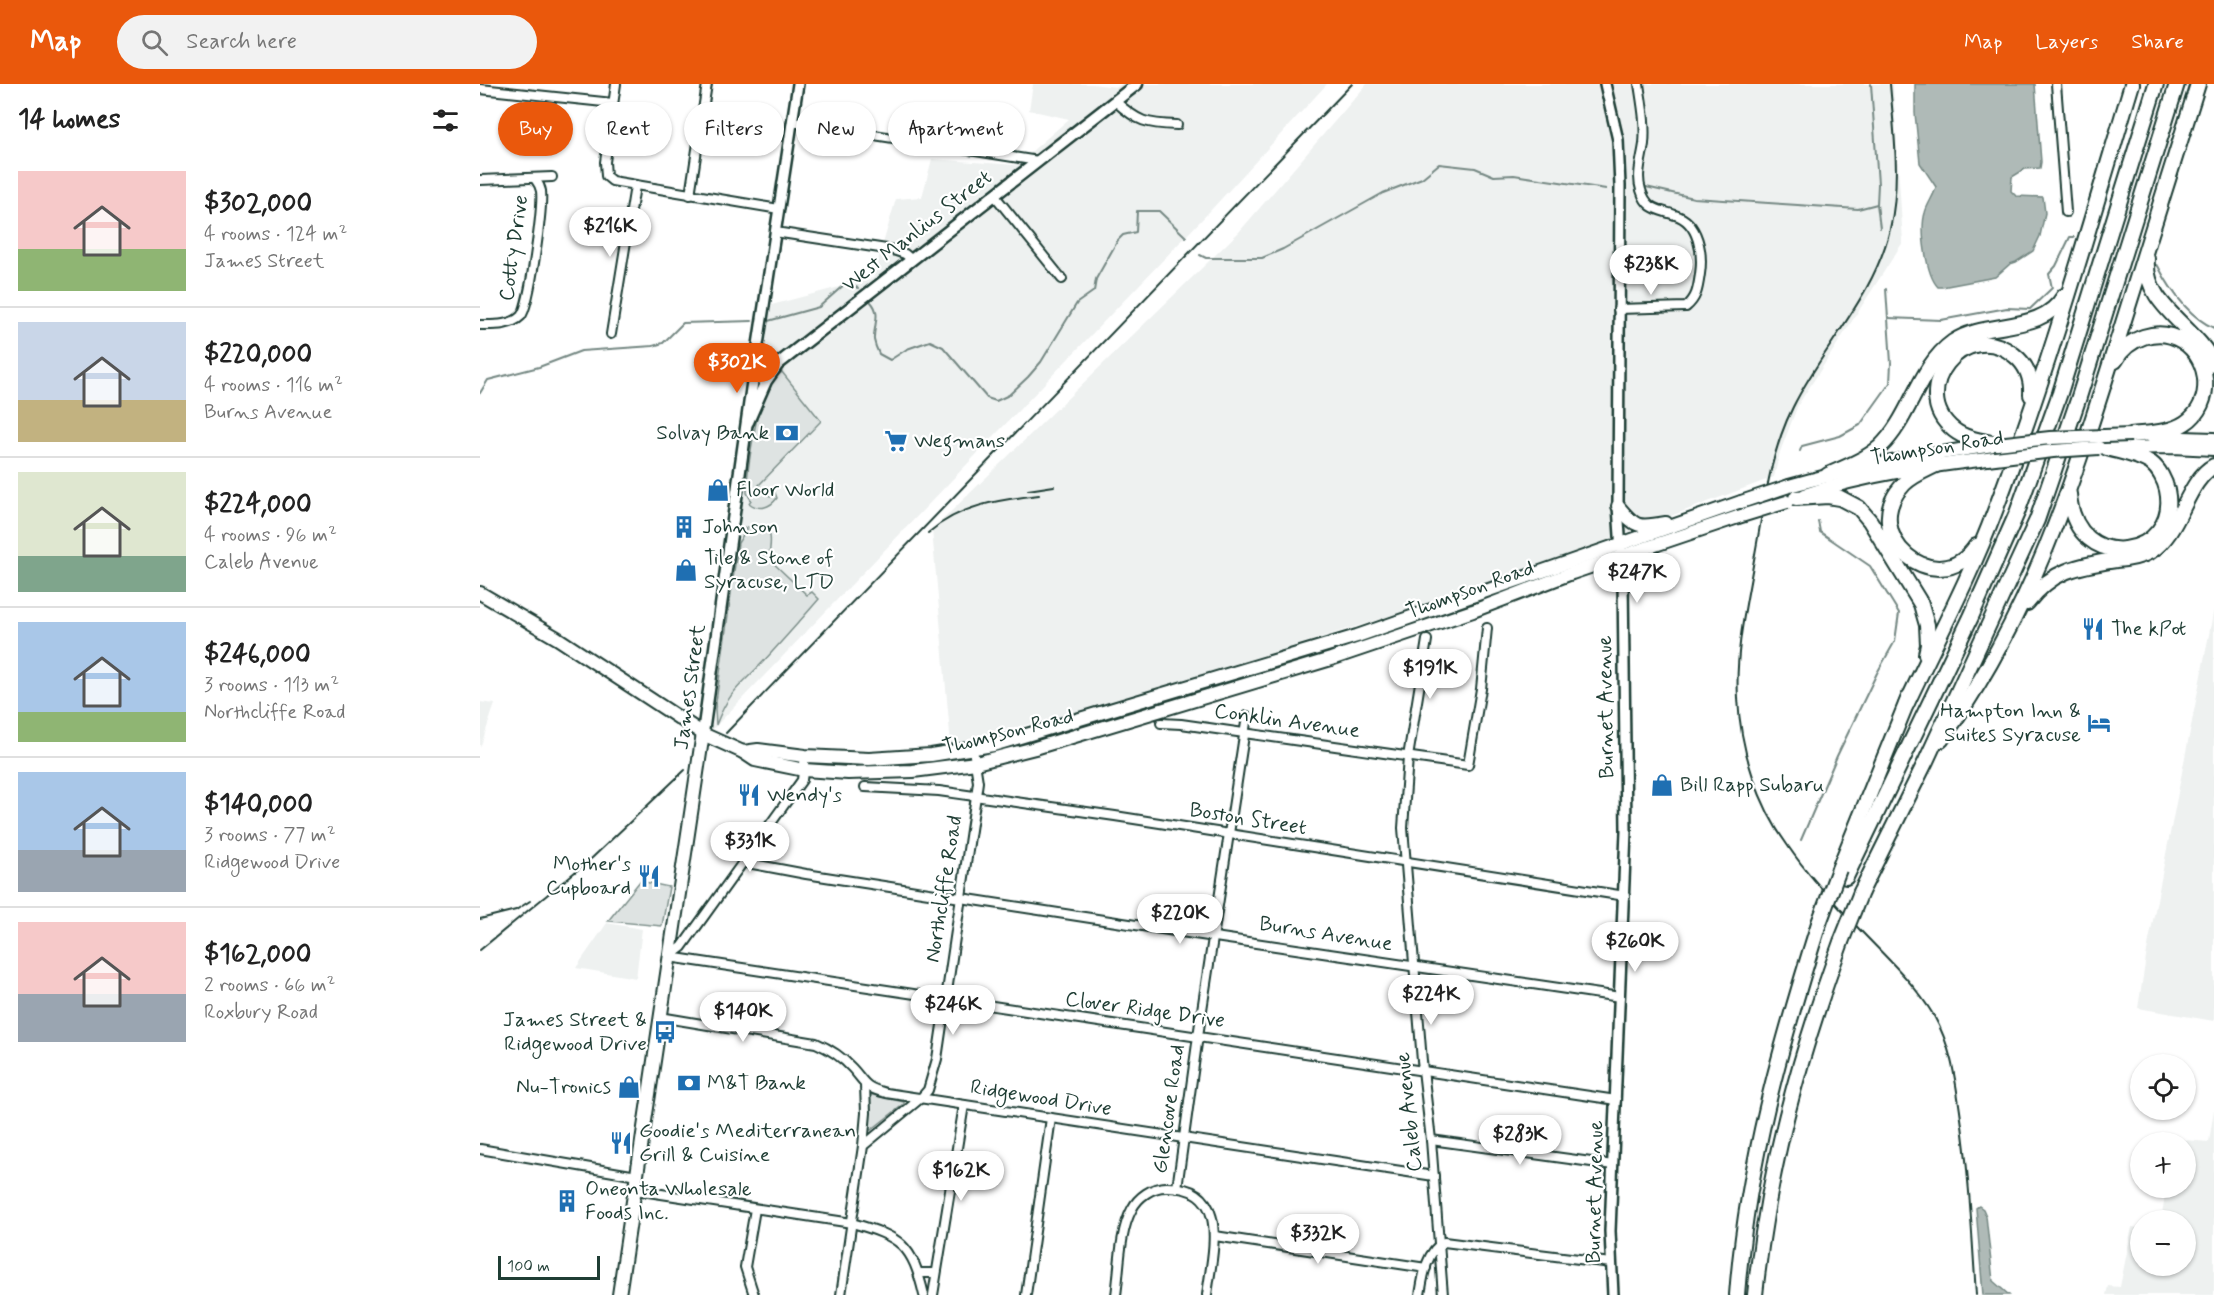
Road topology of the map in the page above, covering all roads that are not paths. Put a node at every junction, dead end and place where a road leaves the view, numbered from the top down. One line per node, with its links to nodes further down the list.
1 (616, 84): 14 (street)
2 (707, 84): 23 (street)
3 (798, 84): 15 (street, James Street)
4 (1137, 84): 13 (main road, West Manlius Street)
5 (1605, 84): 32 (street, Burnet Avenue)
6 (1639, 84): 32 (street)
7 (2056, 84): 26 (street)
8 (2132, 84): 30 (highway)
9 (2156, 84): 76 (highway)
10 (2177, 84): 68 (highway)
11 (2198, 84): 27 (highway)
12 (480, 89): 14 (street)
13 (1115, 101): 16 (street); 18 (main road, West Manlius Street)
14 (613, 102)
15 (792, 122): 18 (street); 25 (street, James Street)
16 (1177, 125)
17 (606, 156): 22 (street)
18 (1038, 161): 24 (main road, West Manlius Street)
19 (552, 177): 20 (street)
20 (535, 179): 21 (street); 33 (street, Cotty Drive)
21 (480, 180)
22 (635, 186): 23 (street); 34 (street)
23 (690, 195): 25 (street)
24 (995, 196): 29 (main road, West Manlius Street); 31 (street)
25 (779, 209): 28 (street, James Street)
26 (2066, 212)
27 (2154, 224): 36 (highway); 38 (highway)
28 (775, 232): 29 (street); 37 (street, James Street)
29 (912, 260): 35 (main road, West Manlius Street)
30 (2076, 270): 39 (highway); 48 (highway)
31 (1062, 279)
32 (1618, 309): 51 (street, Burnet Avenue)
33 (480, 326)
34 (611, 334)
35 (778, 364): 37 (main road, West Manlius Street); 40 (main road, West Manlius Street)
36 (2214, 365)
37 (754, 371): 40 (main road, James Street)
38 (2103, 388): 41 (highway); 49 (highway)
39 (2029, 412): 45 (highway); 52 (highway)
40 (748, 422): 62 (main road, James Street)
41 (2131, 435): 42 (main road, Thompson Road); 45 (main road, Thompson Road, bridge)
42 (2214, 439)
43 (2103, 448): 44 (main road, Thompson Road); 45 (main road, Thompson Road, bridge); 49 (highway)
44 (2214, 450)
45 (1996, 451): 46 (main road, Thompson Road); 48 (main road, Thompson Road)
46 (1936, 465): 50 (main road, Thompson Road); 52 (highway)
47 (2214, 466): 56 (highway)
48 (1828, 475): 50 (main road, Thompson Road)
49 (2069, 493): 56 (highway)
50 (1790, 496): 53 (main road, Thompson Road, bridge); 54 (main road, Thompson Road, bridge); 59 (highway)
51 (1618, 506): 53 (main road); 54 (street, Burnet Avenue)
52 (1994, 512): 59 (highway)
53 (1696, 517): 54 (main road, Thompson Road)
54 (1621, 551): 64 (main road, Thompson Road); 69 (main road, Thompson Road); 77 (street, Burnet Avenue)
55 (480, 593): 62 (main road, Thompson Road)
56 (2016, 617): 68 (highway)
57 (1487, 628): 67 (street, Conklin Avenue)
58 (1427, 640): 67 (street, Caleb Avenue)
59 (1906, 705): 76 (highway)
60 (1247, 716): 63 (street, Glencove Road)
61 (1161, 723): 63 (street, Conklin Avenue)
62 (703, 733): 65 (main road, Thompson Road); 80 (main road, James Street)
63 (1244, 734): 67 (street, Conklin Avenue); 73 (street, Glencove Road)
64 (973, 749): 66 (main road, Thompson Road); 69 (street, Northcliffe Road)
65 (743, 752): 66 (main road, Thompson Road); 70 (main road, Thompson Road)
66 (805, 756): 70 (street)
67 (1408, 757): 74 (street, Caleb Avenue)
68 (1926, 761): 121 (highway, bridge)
69 (976, 763): 70 (main road, Thompson Road); 72 (street, Northcliffe Road)
70 (804, 770): 75 (street)
71 (865, 787): 72 (street, Boston Street)
72 (976, 796): 73 (street, Boston Street); 78 (street, Northcliffe Road)
73 (1228, 835): 74 (street, Boston Street); 79 (street, Glencove Road)
74 (1405, 861): 77 (street, Boston Street); 81 (street, Caleb Avenue)
75 (742, 862): 78 (street, Burns Avenue); 80 (street)
76 (1842, 873): 120 (highway)
77 (1625, 896): 82 (street, Burnet Avenue)
78 (961, 897): 79 (street, Burns Avenue); 83 (street, Northcliffe Road)
79 (1213, 936): 81 (street, Burns Avenue); 85 (street, Glencove Road)
80 (669, 957): 83 (street, Clover Ridge Drive); 84 (main road, James Street)
81 (1414, 966): 82 (street, Burns Avenue); 86 (street, Caleb Avenue)
82 (1620, 997): 89 (street, Burnet Avenue)
83 (946, 998): 85 (street, Clover Ridge Drive); 88 (street, Northcliffe Road)
84 (660, 1017): 87 (street); 97 (main road, James Street)
85 (1198, 1036): 86 (street, Clover Ridge Drive); 92 (street, Glencove Road)
86 (1423, 1071): 89 (street, Clover Ridge Drive); 93 (street, Caleb Avenue)
87 (865, 1085): 88 (street, Ridgewood Drive); 94 (street)
88 (921, 1098): 90 (street, Ridgewood Drive); 94 (street, Northcliffe Road)
89 (1616, 1100): 96 (street, Burnet Avenue)
90 (964, 1105): 91 (street, Ridgewood Drive); 108 (street)
91 (1051, 1118): 92 (street, Ridgewood Drive); 114 (street)
92 (1185, 1139): 98 (street, Ridgewood Drive); 99 (street, Glencove Road)
93 (1431, 1140): 96 (street); 98 (street, Caleb Avenue)
94 (863, 1146): 102 (street)
95 (480, 1149): 97 (street)
96 (1613, 1165): 105 (street, Burnet Avenue)
97 (637, 1176): 100 (main road, James Street)
98 (1434, 1176): 104 (street, Caleb Avenue)
99 (1177, 1188): 103 (street); 115 (street)
100 (635, 1190): 101 (street); 109 (main road, James Street)
101 (755, 1209): 102 (street); 110 (street)
102 (852, 1223): 107 (street); 111 (street)
103 (1215, 1236): 106 (street); 116 (street)
104 (1439, 1245): 105 (street); 106 (street); 118 (street, Caleb Avenue)
105 (1611, 1263): 119 (street, Burnet Avenue)
106 (1426, 1268): 117 (street)
107 (919, 1273): 108 (street); 112 (street)
108 (936, 1273): 113 (street)
109 (619, 1295)
110 (754, 1295)
111 (842, 1295)
112 (924, 1295)
113 (933, 1295)
114 (1026, 1295)
115 (1116, 1295)
116 (1207, 1295)
117 (1420, 1295)
118 (1443, 1295)
119 (1613, 1295)
120 (1737, 1295)
121 (1755, 1295)

